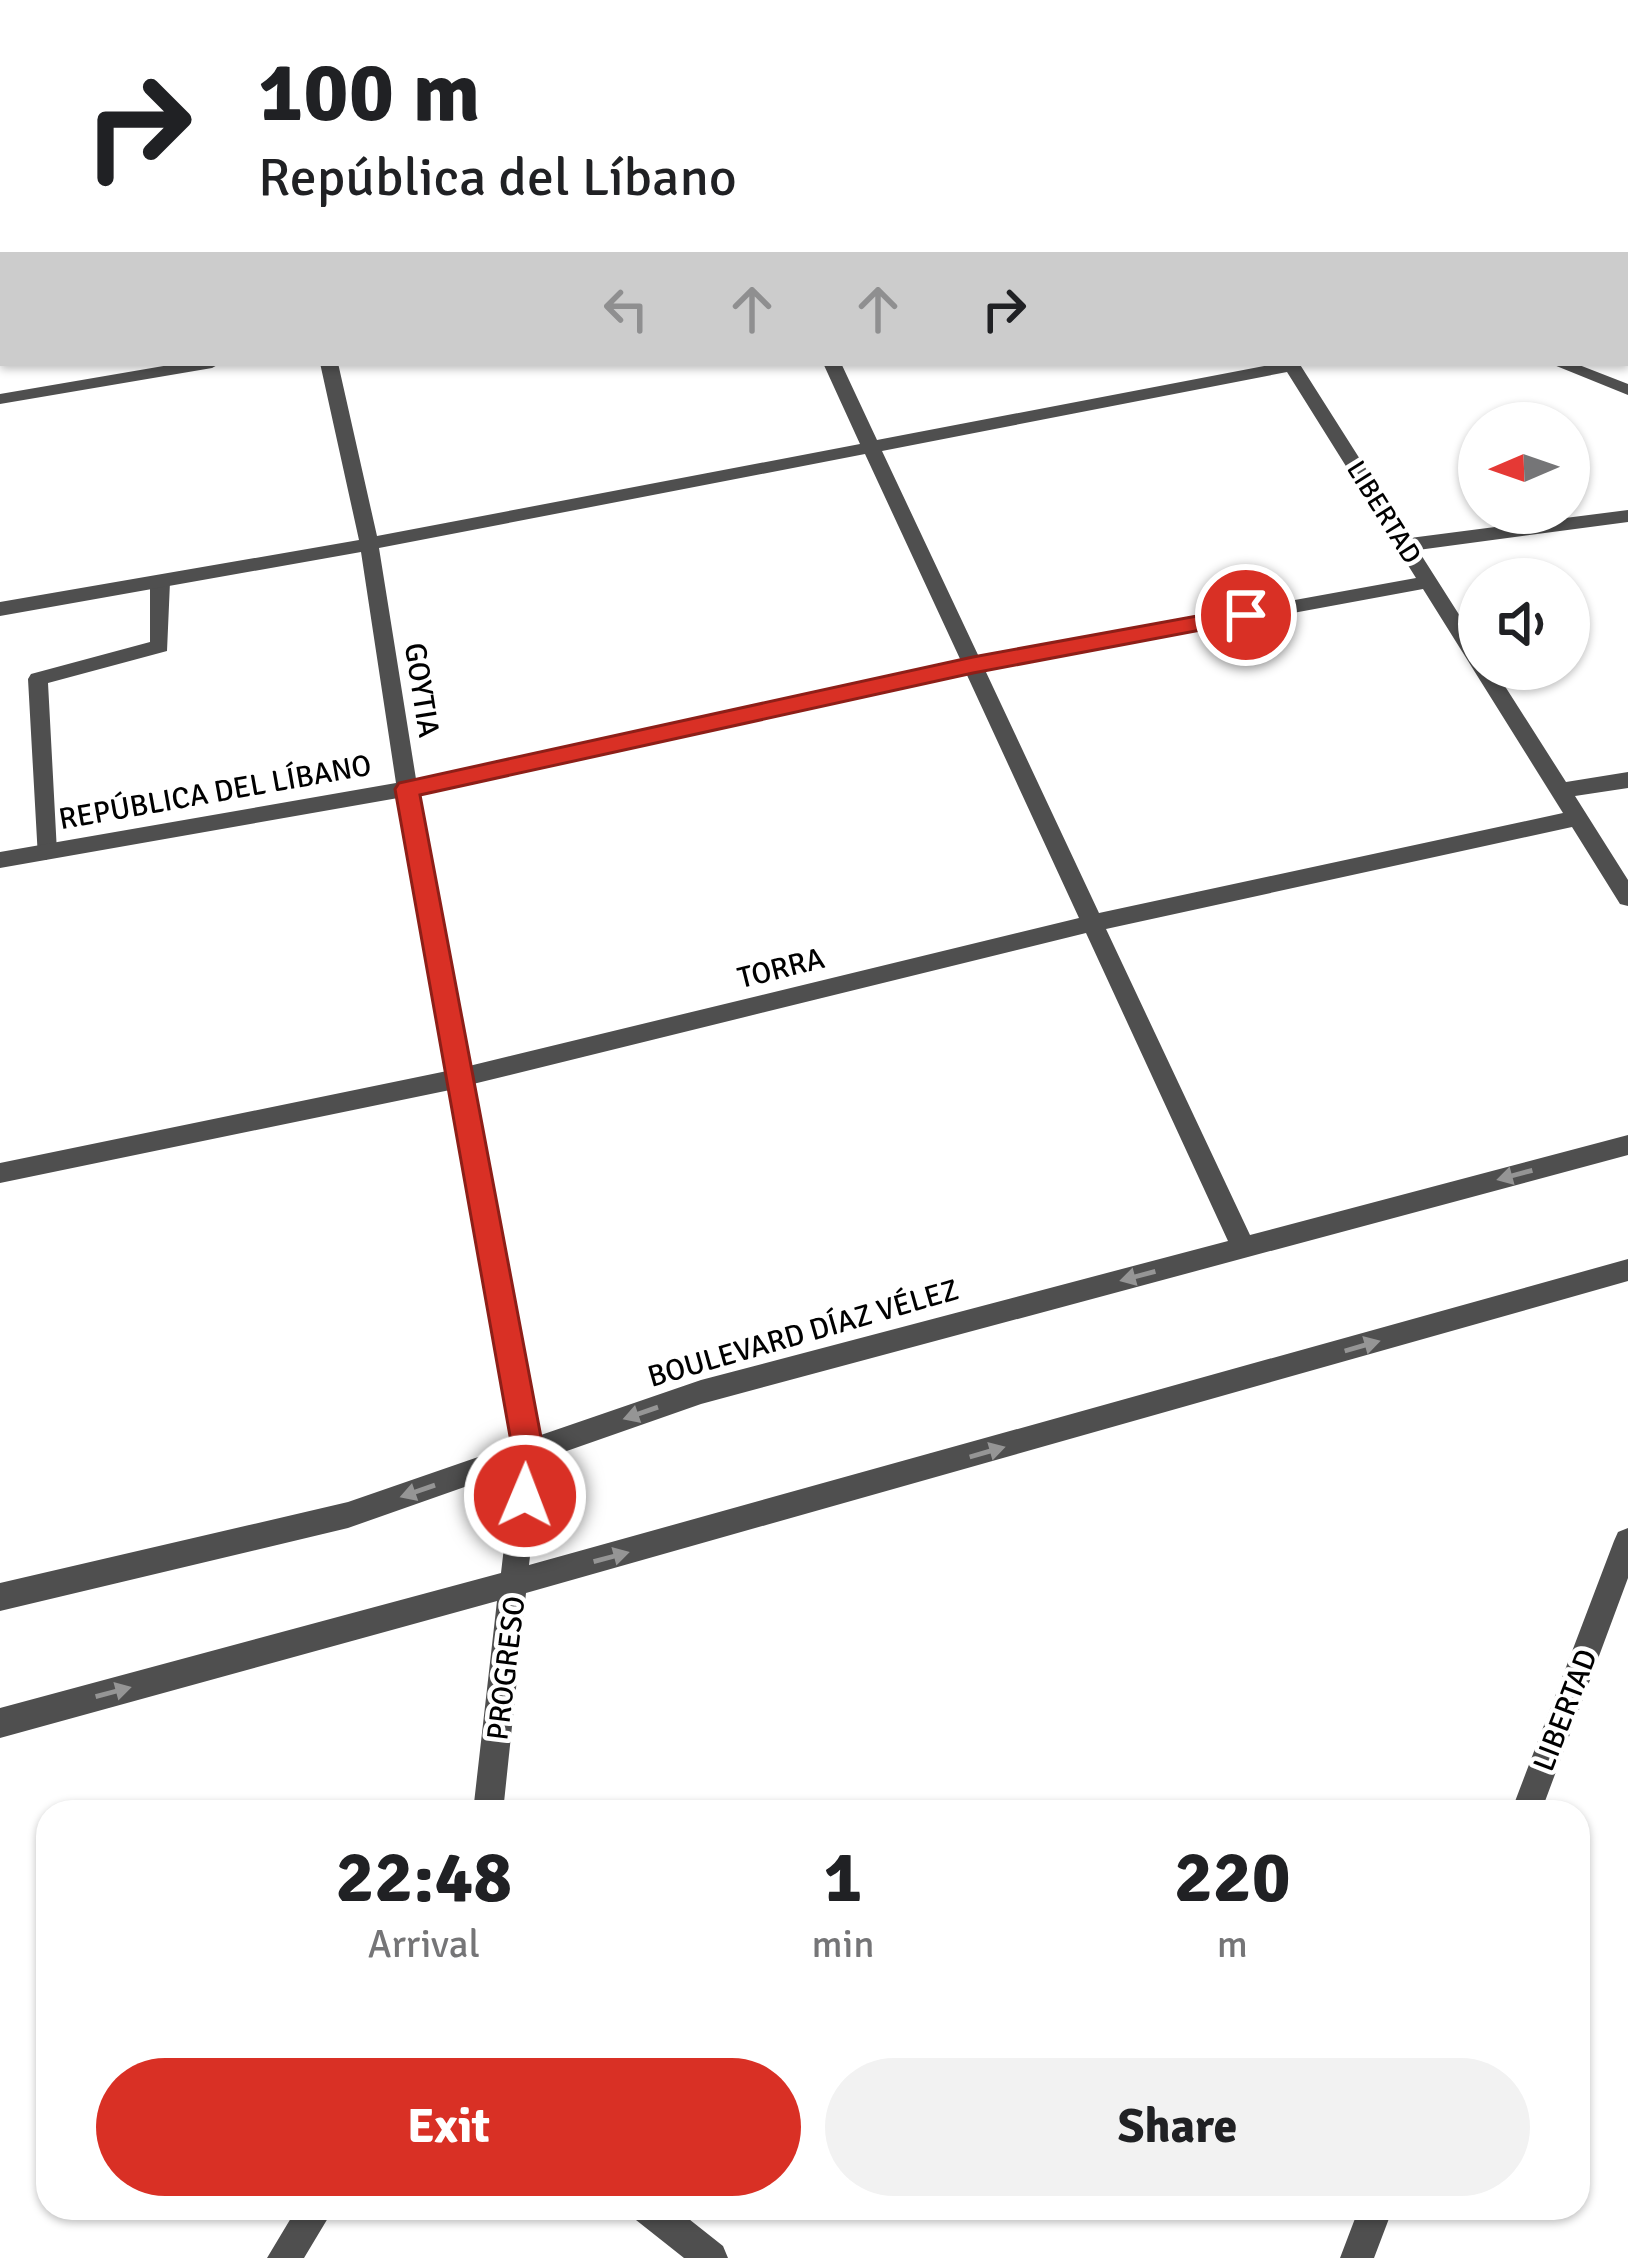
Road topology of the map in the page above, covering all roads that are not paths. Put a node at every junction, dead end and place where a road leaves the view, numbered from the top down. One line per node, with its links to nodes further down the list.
1 (194, 366): 8 (street)
2 (329, 366): 11 (street, GOYTIA)
3 (833, 366): 9 (street)
4 (1286, 366): 9 (street)
5 (1292, 366): 12 (street, LIBERTAD)
6 (1566, 366): 7 (street)
7 (1628, 390)
8 (0, 399)
9 (870, 446): 11 (street); 17 (street)
10 (1628, 516): 12 (street)
11 (369, 544): 13 (street); 20 (street, GOYTIA)
12 (1405, 545): 14 (street, LIBERTAD)
13 (160, 582): 15 (street); 23 (street)
14 (1428, 582): 16 (street, LIBERTAD); 17 (street, REPÚBLICA DEL LÍBANO)
15 (0, 609)
16 (1458, 629)
17 (973, 665): 20 (street, REPÚBLICA DEL LÍBANO); 26 (street)
18 (1497, 690): 21 (street, LIBERTAD)
19 (1628, 780): 21 (street)
20 (407, 789): 23 (street, REPÚBLICA DEL LÍBANO); 27 (street, GOYTIA)
21 (1561, 791): 22 (street, LIBERTAD)
22 (1576, 818): 25 (street, LIBERTAD); 26 (street, TORRA)
23 (46, 852): 24 (street, REPÚBLICA DEL LÍBANO)
24 (0, 860)
25 (1628, 898)
26 (1093, 923): 27 (street, TORRA); 30 (street)
27 (459, 1078): 29 (street, TORRA); 32 (street, GOYTIA)
28 (1628, 1145): 30 (street, BOULEVARD DÍAZ VÉLEZ, one-way to 30)
29 (0, 1173)
30 (1244, 1247): 32 (street, BOULEVARD DÍAZ VÉLEZ, one-way to 32)
31 (1628, 1270): 34 (street, one-way to 31)
32 (528, 1453): 34 (street, PROGRESO); 35 (street, BOULEVARD DÍAZ VÉLEZ, one-way to 35)
33 (1625, 1560): 38 (street, LIBERTAD)
34 (517, 1582): 36 (street, one-way to 34); 37 (street, PROGRESO)
35 (0, 1598)
36 (0, 1723)
37 (490, 1800)
38 (1531, 1800)
39 (308, 2220): 42 (street)
40 (663, 2220): 43 (street)
41 (1371, 2220): 44 (street)
42 (284, 2258)
43 (711, 2258)
44 (1357, 2258)

